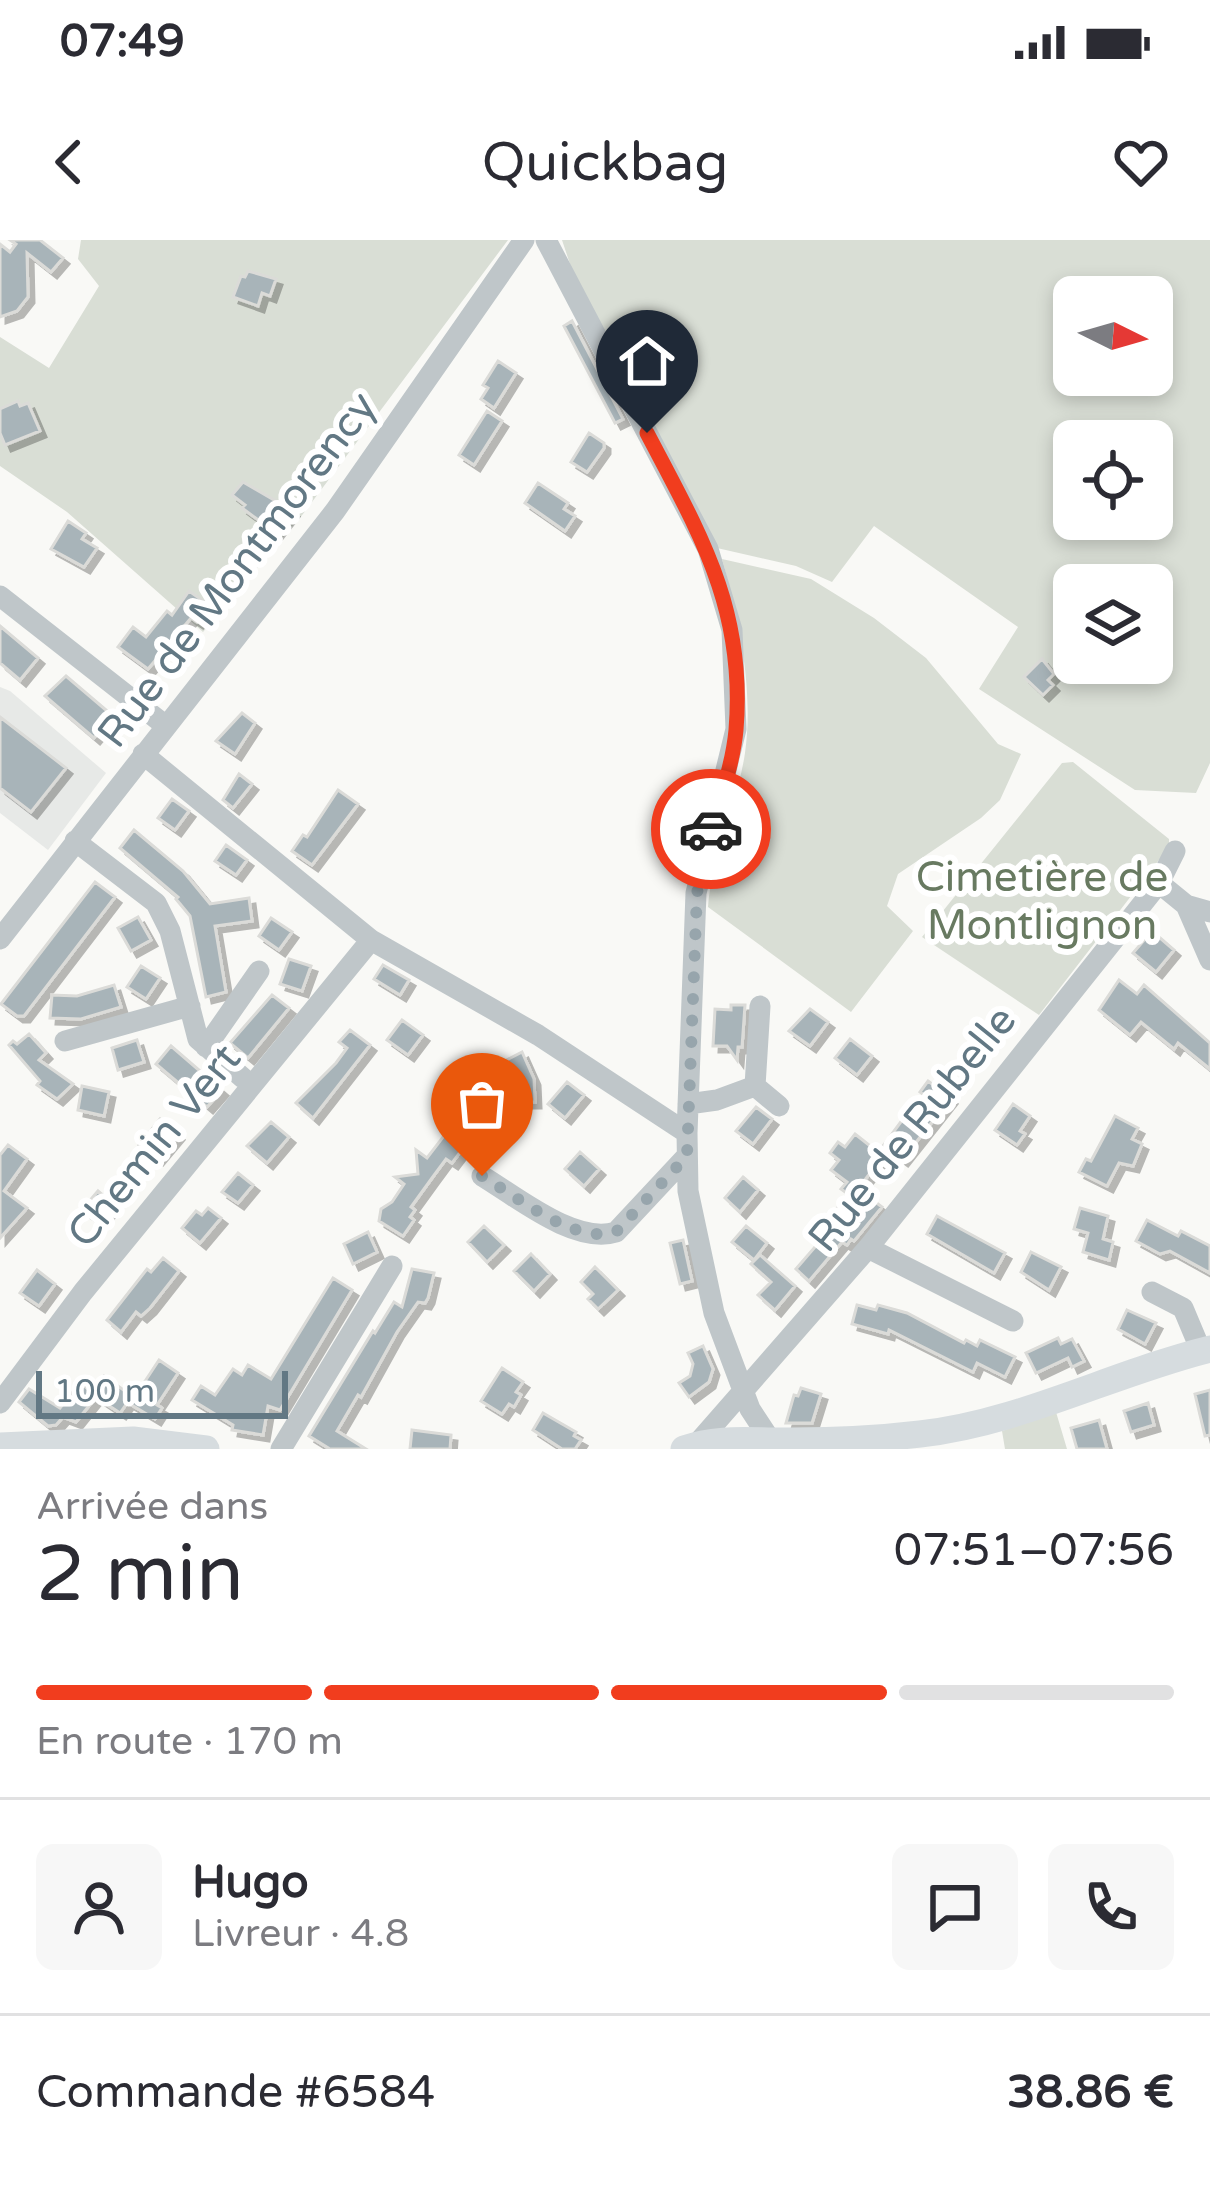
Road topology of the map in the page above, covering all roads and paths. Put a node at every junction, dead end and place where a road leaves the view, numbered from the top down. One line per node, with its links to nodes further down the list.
1 (524, 240): 4 (street, Rue de Montmorency)
2 (546, 240): 21 (street)
3 (0, 596): 4 (street)
4 (166, 726): 5 (street, Rue de Montmorency)
5 (143, 754): 6 (street, Rue de Montmorency); 12 (street)
6 (75, 842): 11 (street, Rue de Montmorency); 15 (street)
7 (1174, 851): 8 (street, Rue de Rubelle)
8 (1160, 883): 9 (street); 25 (street, Rue de Rubelle)
9 (1186, 904): 10 (street); 13 (street)
10 (1210, 912)
11 (0, 939)
12 (371, 940): 23 (street); 31 (street, Chemin Vert)
13 (1210, 959)
14 (259, 971): 18 (street)
15 (190, 1006): 17 (street); 18 (street)
16 (760, 1006): 20 (street)
17 (65, 1041)
18 (206, 1047): 19 (street)
19 (243, 1078)
20 (755, 1086): 21 (street); 22 (street)
21 (688, 1104): 23 (street)
22 (779, 1106)
23 (687, 1144): 24 (street); 30 (street)
24 (482, 1176)
25 (868, 1248): 28 (street); 30 (street, Rue de Rubelle)
26 (392, 1266): 37 (street)
27 (1152, 1292): 29 (street)
28 (1013, 1321)
29 (1205, 1350): 33 (main road)
30 (744, 1386): 32 (street); 35 (street, Rue de Rubelle)
31 (0, 1403)
32 (771, 1441): 33 (main road); 35 (main road)
33 (828, 1445)
34 (0, 1446): 36 (main road)
35 (690, 1447)
36 (206, 1449)
37 (281, 1449)

